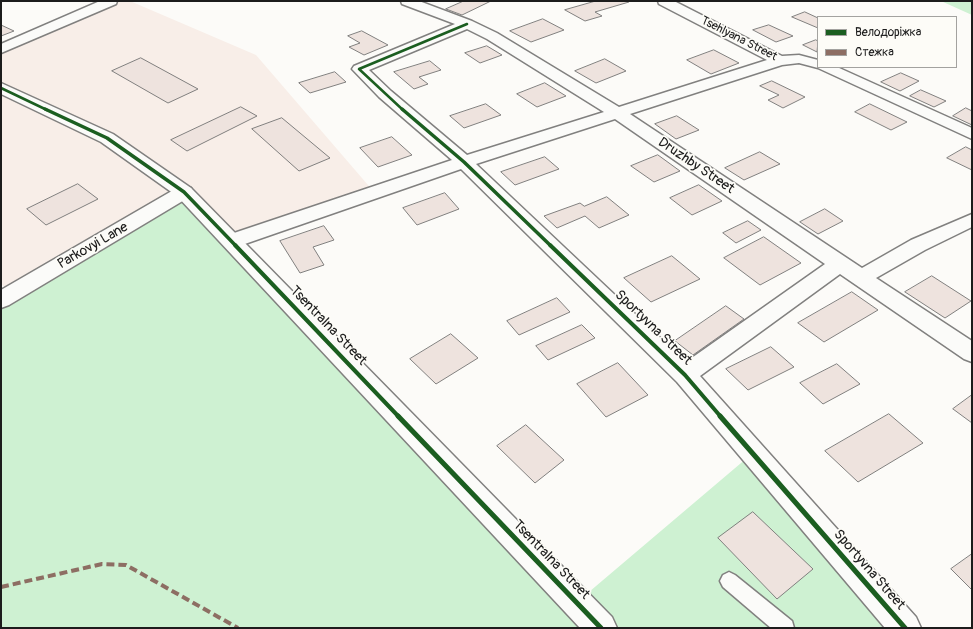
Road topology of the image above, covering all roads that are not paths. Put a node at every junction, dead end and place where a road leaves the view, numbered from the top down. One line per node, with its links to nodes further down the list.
1 (111, 1): 5 (street)
2 (406, 1): 4 (street, Druzhby Street)
3 (664, 1): 6 (street, Tsehlyana Street)
4 (466, 24): 10 (street, Druzhby Street); 12 (street, Sportyvna Street)
5 (1, 49)
6 (780, 61): 7 (street, Tsehlyana Street); 10 (street)
7 (817, 64)
8 (827, 68): 11 (street)
9 (1, 88): 13 (street, Tsentralna Street)
10 (617, 113): 12 (street); 16 (street, Druzhby Street)
11 (972, 134)
12 (464, 162): 15 (street); 20 (street, Sportyvna Street)
13 (184, 192): 15 (street, Tsentralna Street); 18 (street, Parkovyi Lane)
14 (972, 220): 17 (street)
15 (232, 241): 22 (street, Tsentralna Street)
16 (840, 263): 17 (street, Druzhby Street); 20 (street)
17 (862, 277): 19 (street, Druzhby Street)
18 (1, 300)
19 (972, 353)
20 (685, 375): 24 (street, Sportyvna Street)
21 (729, 581): 23 (lane)
22 (601, 628)
23 (785, 628)
24 (905, 628)

